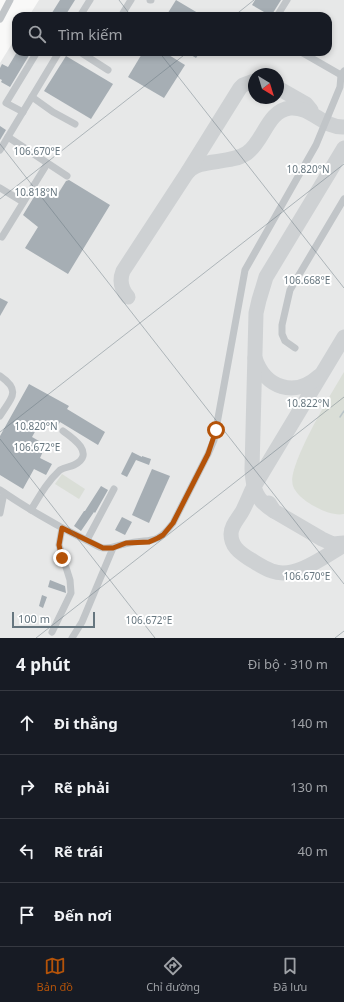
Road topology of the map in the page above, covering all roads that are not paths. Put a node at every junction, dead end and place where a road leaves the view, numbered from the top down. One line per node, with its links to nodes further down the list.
1 (10, 0): 8 (street)
2 (90, 0): 5 (street)
3 (131, 0): 6 (street)
4 (287, 0): 7 (street)
5 (83, 12)
6 (124, 12)
7 (280, 12)
8 (0, 19)
9 (35, 56): 16 (street)
10 (57, 56): 15 (street)
11 (86, 56): 13 (street)
12 (309, 56): 14 (street)
13 (108, 70)
14 (343, 73): 36 (street)
15 (32, 97): 16 (street); 17 (street)
16 (23, 112): 18 (street)
17 (74, 124)
18 (8, 137): 19 (street); 20 (street)
19 (0, 150)
20 (47, 164): 21 (street); 24 (street)
21 (67, 176)
22 (0, 188): 24 (street)
23 (344, 199): 26 (street)
24 (23, 202): 25 (street)
25 (2, 237)
26 (295, 348)
27 (0, 376): 28 (street)
28 (0, 416)
29 (63, 431): 32 (street)
30 (114, 489): 35 (street)
31 (2, 491): 32 (street); 33 (street)
32 (31, 510): 34 (street)
33 (0, 513)
34 (62, 528): 35 (street); 37 (street)
35 (87, 540): 36 (street)
36 (113, 548): 38 (street)
37 (52, 632)
38 (72, 638)

